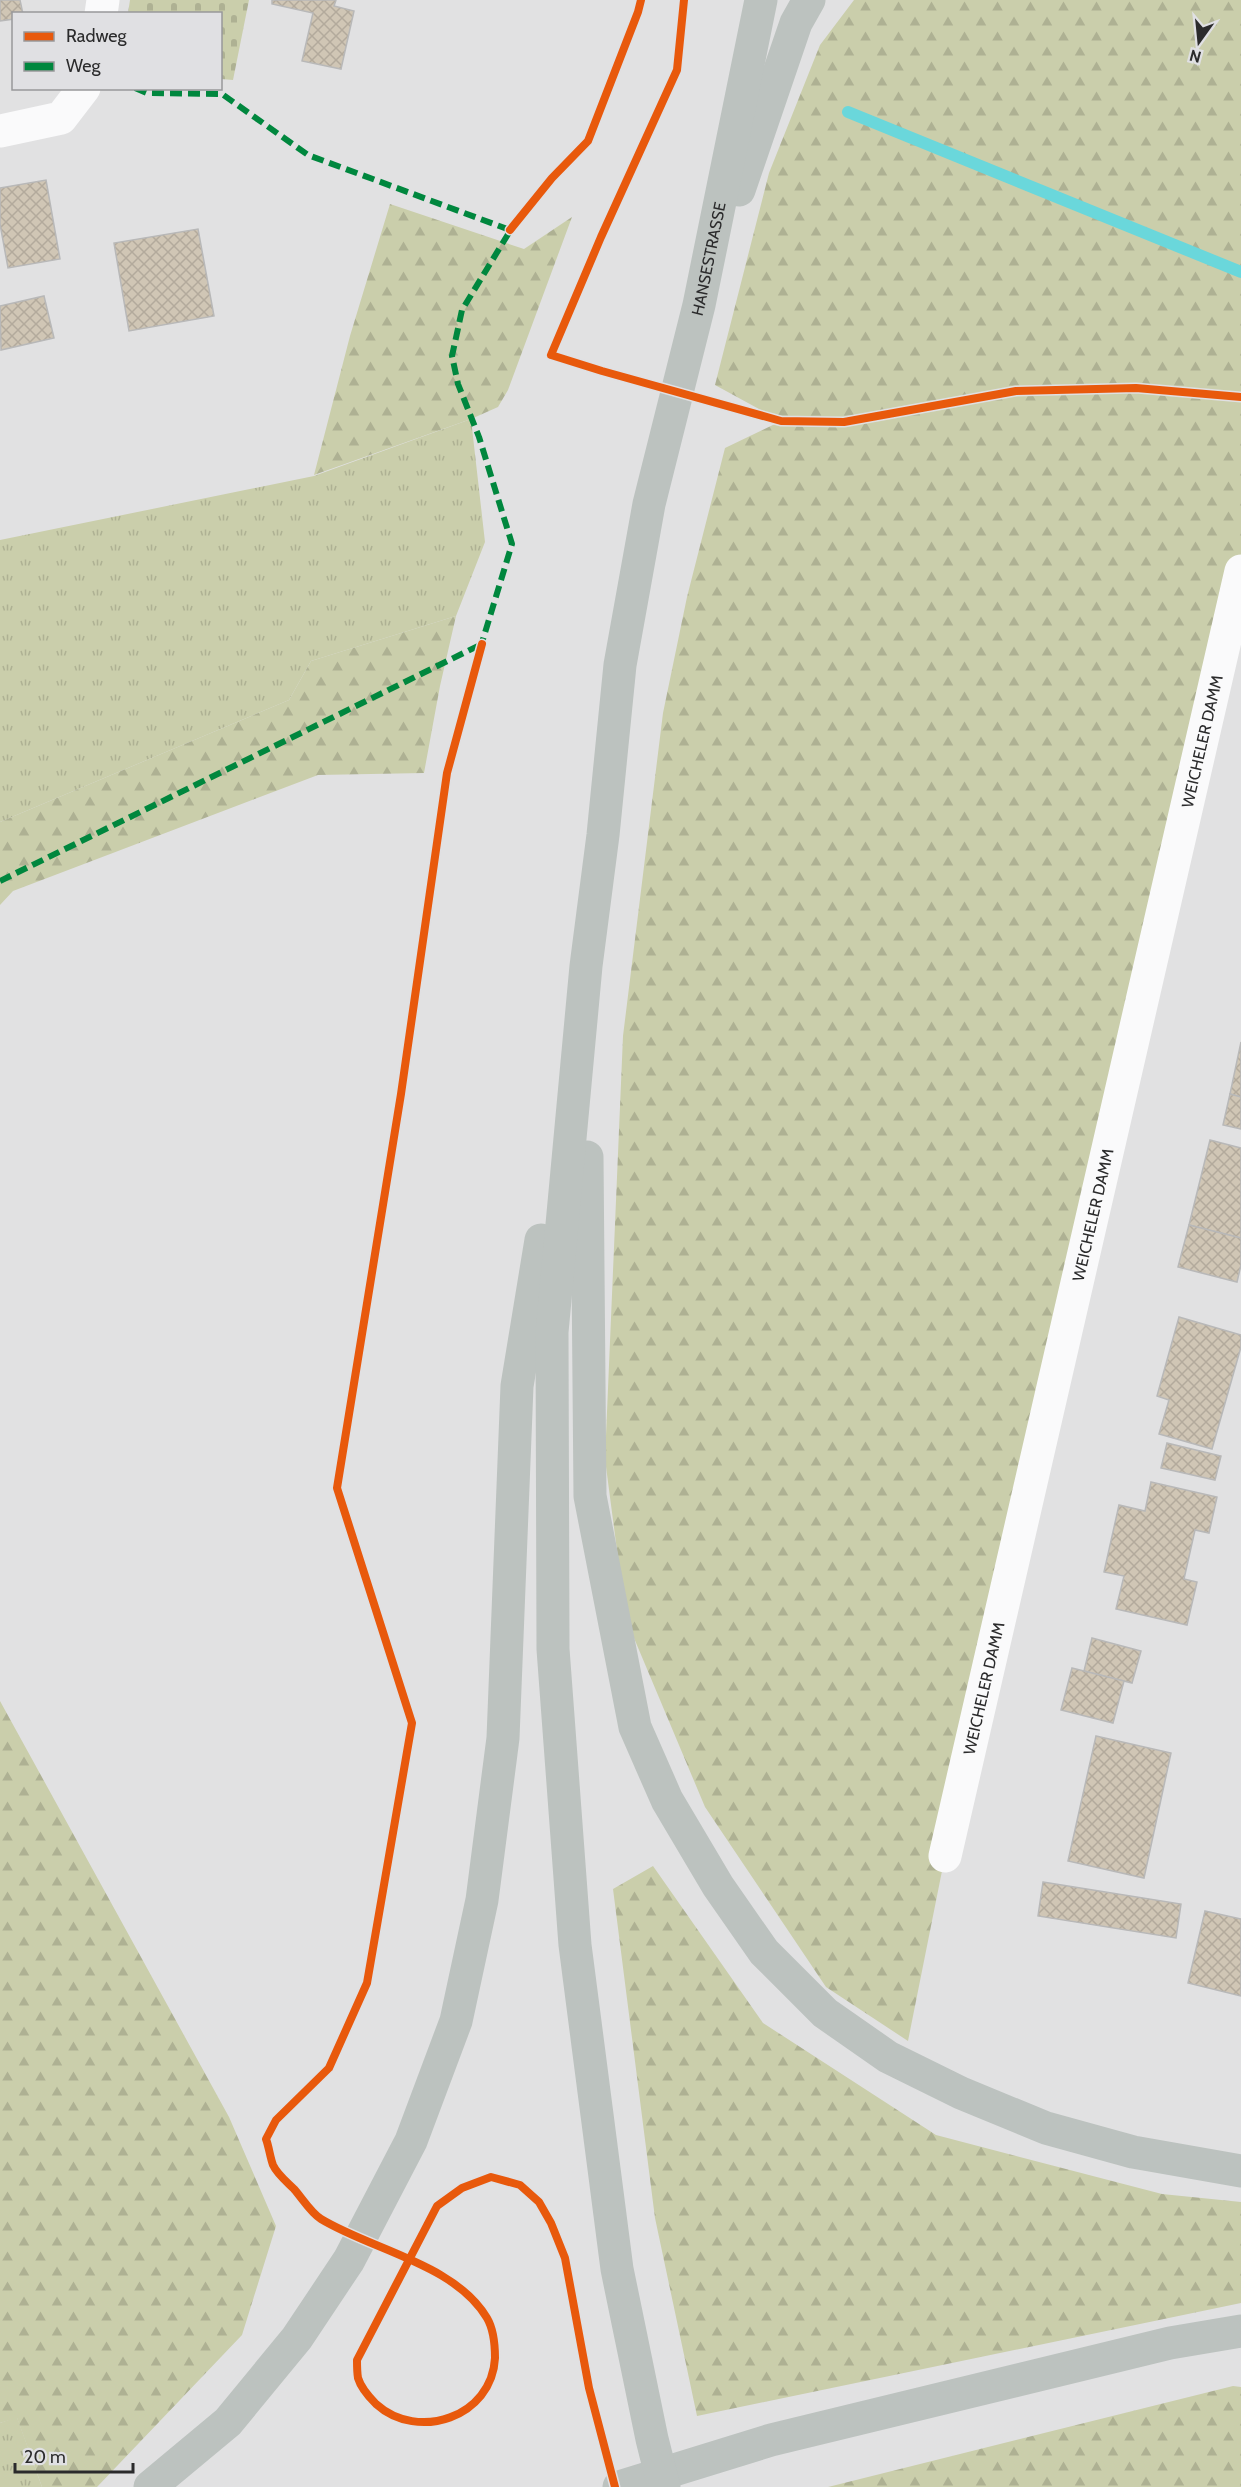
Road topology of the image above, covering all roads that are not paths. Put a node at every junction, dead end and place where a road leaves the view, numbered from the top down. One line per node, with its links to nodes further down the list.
1 (761, 0): 5 (main road, HANSESTRASSE)
2 (809, 0): 5 (main road, HANSESTRASSE)
3 (82, 90): 4 (street)
4 (0, 131)
5 (699, 305): 7 (main road)
6 (1241, 571): 8 (street, WEICHELER DAMM)
7 (586, 966): 9 (main road); 13 (main road); 15 (main road)
8 (945, 1856)
9 (1241, 2171)
10 (1241, 2331): 11 (main road)
11 (1170, 2343): 12 (main road); 14 (main road)
12 (1241, 2344)
13 (150, 2487)
14 (619, 2487)
15 (664, 2487)

